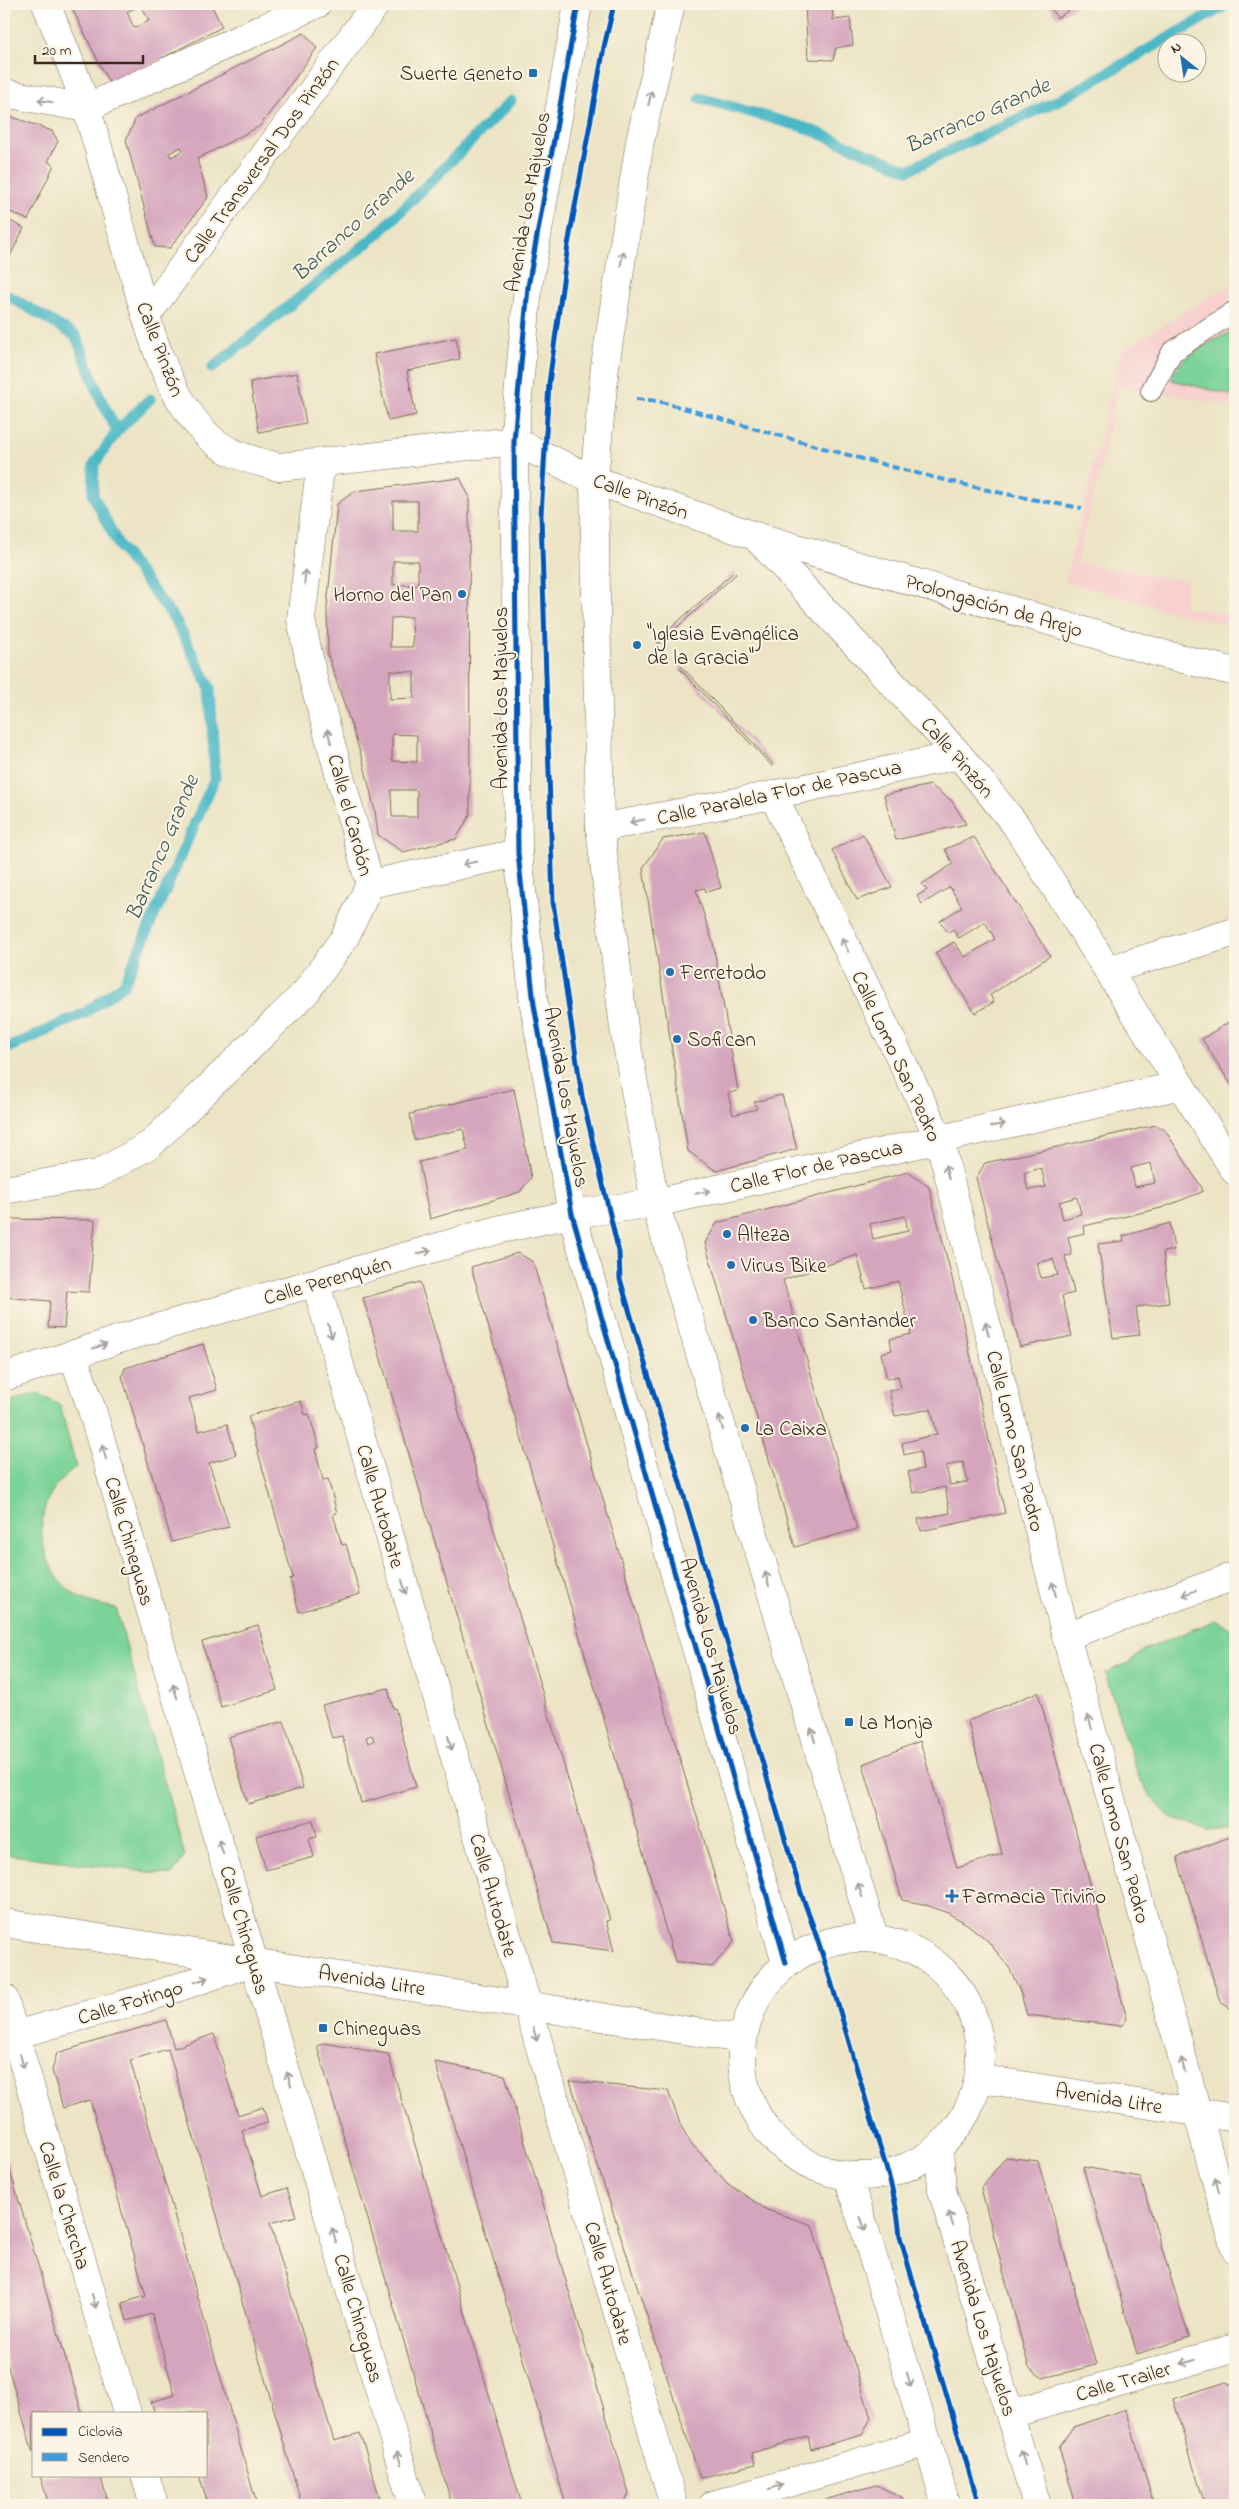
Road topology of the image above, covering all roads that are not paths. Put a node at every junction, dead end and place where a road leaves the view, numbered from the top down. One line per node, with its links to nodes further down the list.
1 (46, 4): 7 (street, Calle Pinzón)
2 (317, 4): 7 (street)
3 (376, 4): 9 (street, Calle Transversal Dos Pinzón)
4 (578, 4): 11 (street, Avenida Los Majuelos)
5 (671, 4): 13 (street, one-way to 5)
6 (4, 93): 7 (street, one-way to 6)
7 (86, 108): 9 (street, Calle Pinzón)
8 (1235, 311): 10 (lane)
9 (146, 316): 12 (street, Calle Pinzón)
10 (1151, 392)
11 (514, 441): 12 (street, Calle Pinzón); 13 (street, Calle Pinzón); 19 (street, Avenida Los Majuelos)
12 (321, 462): 20 (street, Calle el Cardón, one-way to 12)
13 (594, 480): 14 (street, Calle Pinzón); 18 (street)
14 (754, 536): 15 (street, Prolongación de Arejo); 16 (street, Calle Pinzón)
15 (1235, 672)
16 (958, 755): 17 (street, Calle Paralela Flor de Pascua); 22 (street, Calle Pinzón)
17 (773, 795): 18 (street, Calle Paralela Flor de Pascua, one-way to 18); 24 (street, Calle Lomo San Pedro, one-way to 17)
18 (600, 828): 27 (street)
19 (518, 853): 20 (street, one-way to 20); 28 (street, Avenida Los Majuelos)
20 (370, 884): 26 (street, Calle el Cardón)
21 (1235, 932): 22 (street)
22 (1108, 970): 23 (street, Calle Pinzón)
23 (1181, 1085): 24 (street, Calle Flor de Pascua, one-way to 23); 25 (street, Calle Pinzón)
24 (939, 1138): 27 (street, Calle Flor de Pascua, one-way to 24); 33 (street, Calle Lomo San Pedro, one-way to 24)
25 (1235, 1171)
26 (4, 1190)
27 (655, 1203): 28 (street, Calle Perenquén); 35 (street, one-way to 27)
28 (572, 1214): 29 (street, Calle Perenquén, one-way to 28); 37 (street, Avenida Los Majuelos)
29 (316, 1284): 30 (street, Calle Perenquén, one-way to 29); 39 (street, Calle Autodate, one-way to 39)
30 (73, 1355): 31 (street, Calle Perenquén); 36 (street, Calle Chineguas, one-way to 30)
31 (4, 1377)
32 (1235, 1576): 33 (street, one-way to 33)
33 (1066, 1636): 43 (street, Calle Lomo San Pedro, one-way to 33)
34 (4, 1923): 36 (street, Avenida Litre)
35 (874, 1937): 37 (street); 42 (street)
36 (254, 1961): 39 (street, Avenida Litre); 40 (street, Calle Fotingo, one-way to 36); 54 (street, Calle Chineguas, one-way to 36)
37 (786, 1962): 41 (street)
38 (4, 1998): 40 (street, Calle la Chercha)
39 (526, 2005): 41 (street, Avenida Litre); 55 (street, Calle Autodate, one-way to 55)
40 (9, 2037): 49 (street, Calle la Chercha, one-way to 49)
41 (741, 2039): 46 (street)
42 (982, 2079): 43 (street, Avenida Litre); 45 (street)
43 (1196, 2112): 44 (street, Avenida Litre); 47 (street, Calle Lomo San Pedro, one-way to 43)
44 (1235, 2118)
45 (939, 2149): 46 (street); 50 (street, Avenida Los Majuelos, one-way to 45)
46 (848, 2178): 51 (street, one-way to 51)
47 (1235, 2249)
48 (1235, 2348): 50 (street, Calle Trailer, one-way to 50)
49 (127, 2412)
50 (1010, 2414): 58 (street, Avenida Los Majuelos, one-way to 50)
51 (928, 2442): 56 (street, one-way to 51); 57 (street)
52 (145, 2476): 53 (street)
53 (154, 2505)
54 (413, 2505)
55 (674, 2505)
56 (713, 2505)
57 (946, 2505)
58 (1037, 2505)

